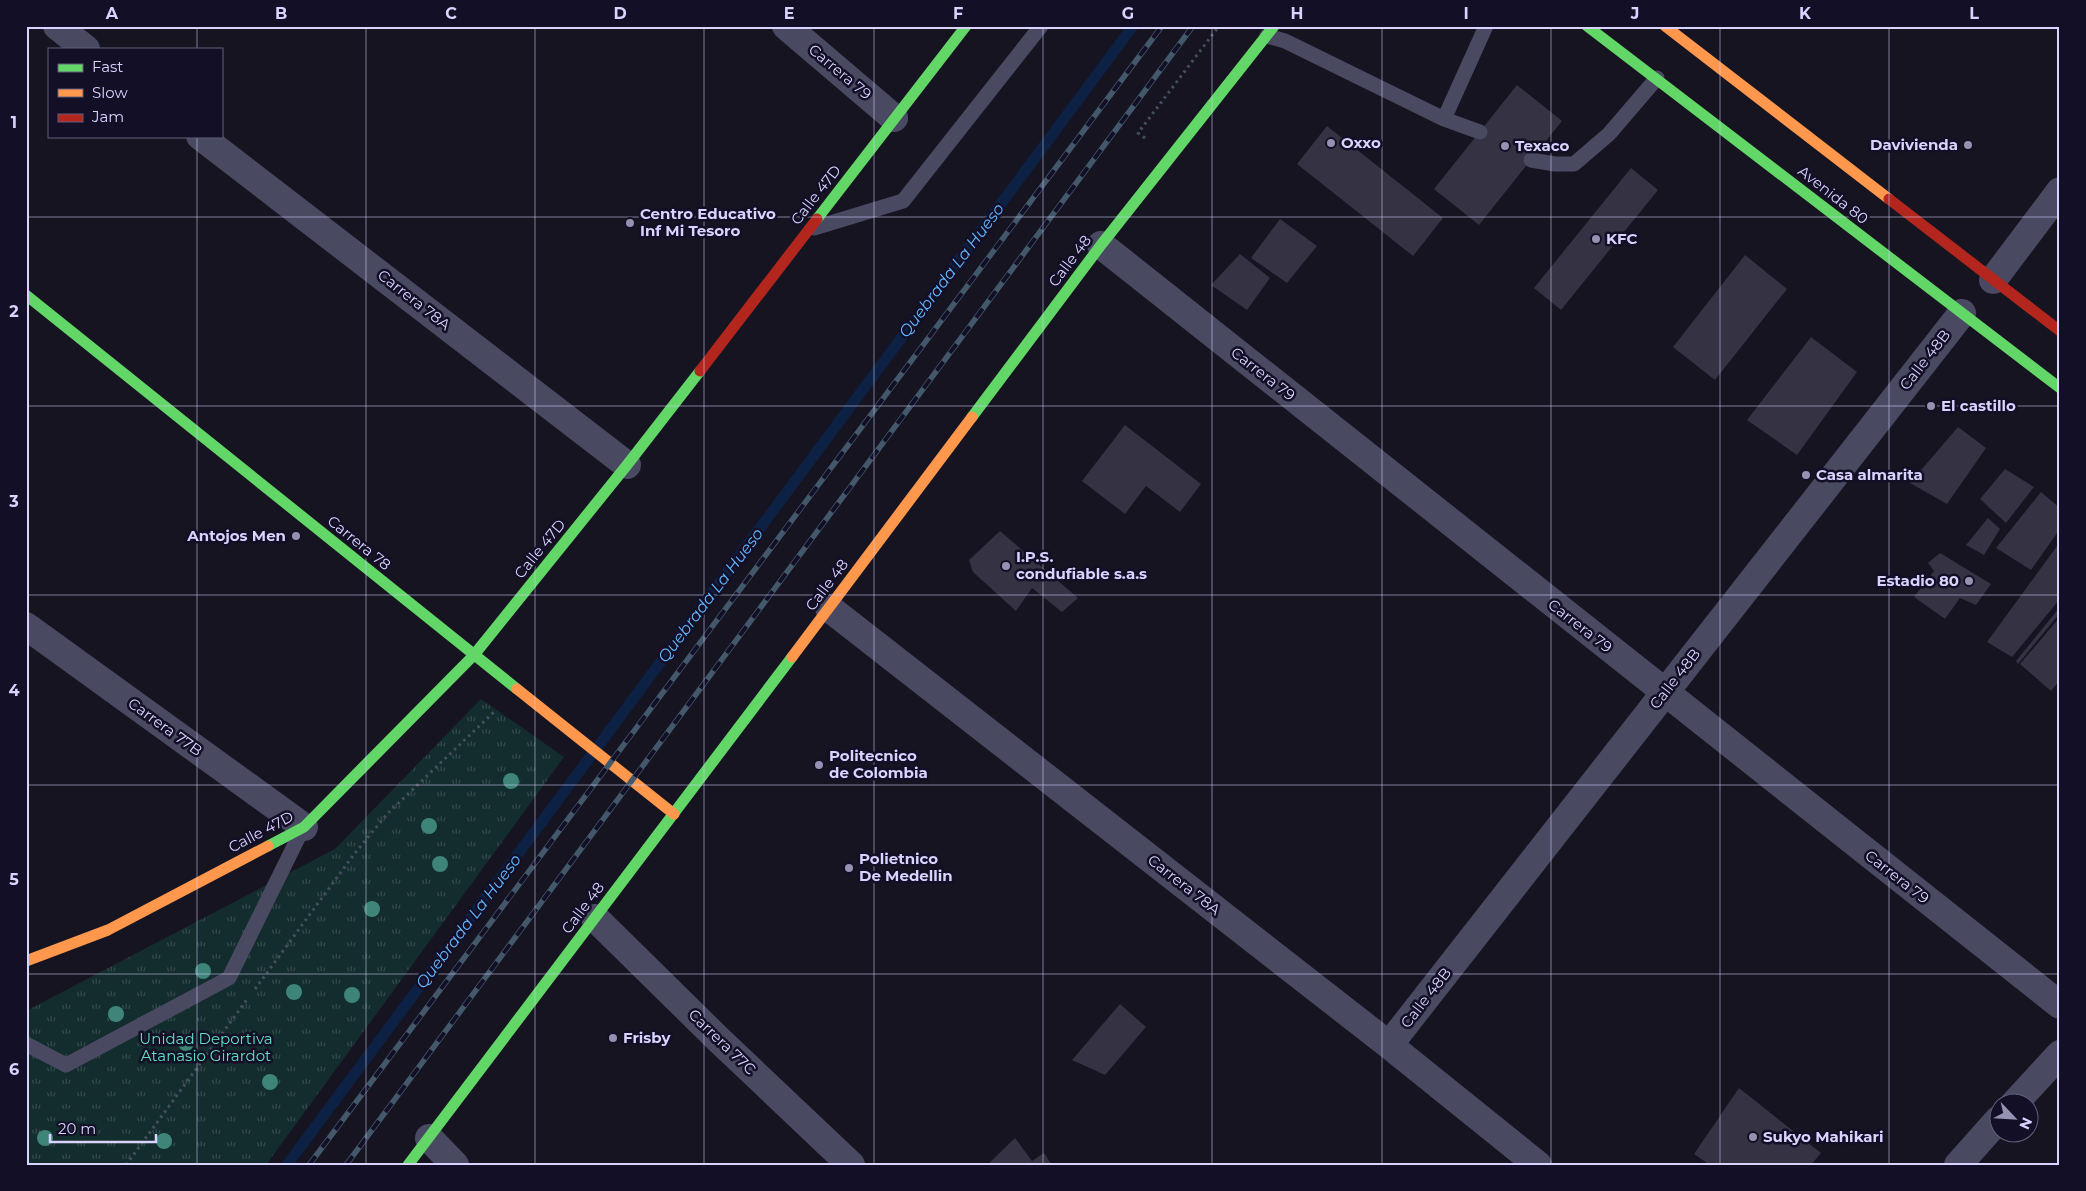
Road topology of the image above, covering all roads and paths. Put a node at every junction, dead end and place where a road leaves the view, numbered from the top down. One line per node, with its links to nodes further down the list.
1 (786, 26): 12 (street, Carrera 79)
2 (966, 26): 12 (main road, Calle 47D)
3 (1041, 26): 19 (lane)
4 (1219, 26): 15 (path)
5 (1486, 26): 13 (lane)
6 (1587, 26): 11 (main road, Avenida 80)
7 (1665, 26): 21 (main road, Avenida 80)
8 (60, 27): 10 (street)
9 (1271, 31): 13 (lane); 20 (main road, Calle 48)
10 (85, 48)
11 (1657, 78): 17 (lane); 23 (main road, Avenida 80)
12 (894, 118): 19 (main road, Calle 47D)
13 (1444, 119): 14 (lane)
14 (1480, 132)
15 (1138, 133)
16 (203, 138): 26 (street, Carrera 78A)
17 (1531, 160)
18 (2060, 191): 21 (street)
19 (808, 230): 26 (main road, Calle 47D)
20 (1101, 245): 27 (main road, Calle 48); 31 (street, Carrera 79)
21 (1993, 280): 24 (main road, Avenida 80)
22 (26, 295): 29 (main road, Carrera 78)
23 (1962, 313): 25 (main road, Avenida 80); 31 (street, Calle 48B)
24 (2060, 331)
25 (2060, 388)
26 (627, 464): 29 (main road, Calle 47D)
27 (829, 608): 32 (main road, Calle 48); 38 (street, Carrera 78A)
28 (26, 626): 33 (street, Carrera 77B)
29 (474, 654): 30 (main road, Carrera 78); 33 (main road, Calle 47D)
30 (512, 685): 32 (main road, Carrera 78); 43 (path)
31 (1665, 693): 36 (street, Carrera 79); 38 (street, Calle 48B)
32 (674, 814): 34 (main road, Calle 48)
33 (304, 827): 35 (main road, Calle 47D); 37 (lane)
34 (595, 918): 42 (main road, Calle 48); 46 (street, Carrera 77C)
35 (26, 961)
36 (2060, 1006)
37 (26, 1044)
38 (1389, 1045): 47 (street, Carrera 78A)
39 (2060, 1054): 40 (street)
40 (2023, 1094)
41 (1988, 1131): 48 (street)
42 (429, 1138): 44 (main road, Calle 48); 45 (street)
43 (126, 1165)
44 (408, 1165)
45 (455, 1165)
46 (851, 1165)
47 (1538, 1165)
48 (1958, 1165)

